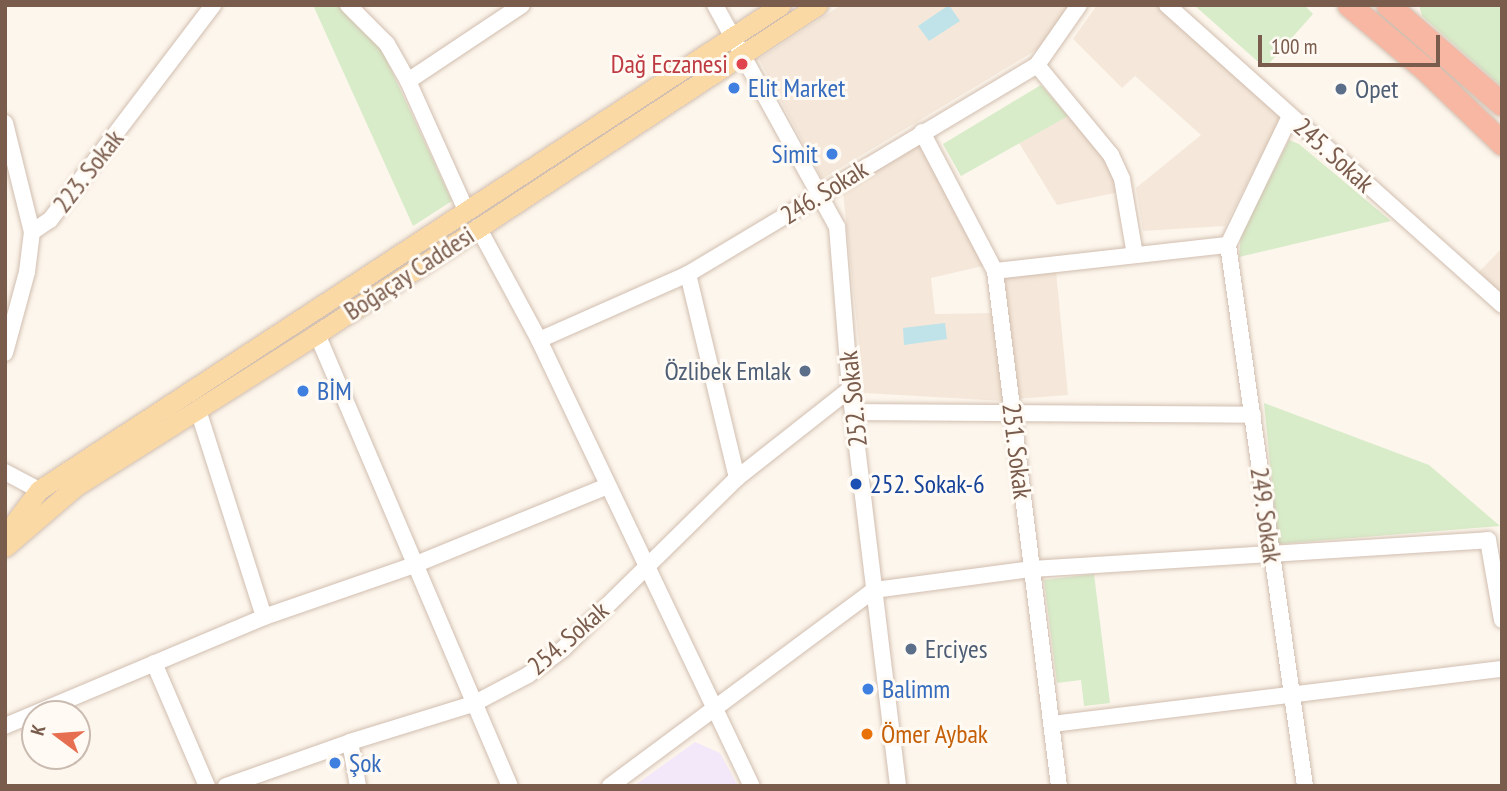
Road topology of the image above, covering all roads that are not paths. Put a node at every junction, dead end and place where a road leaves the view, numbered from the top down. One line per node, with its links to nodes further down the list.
1 (214, 5): 23 (street, 223. Sokak)
2 (348, 5): 14 (street)
3 (522, 5): 14 (street)
4 (715, 5): 11 (street, 252. Sokak)
5 (781, 5): 11 (main road, Boğaçay Caddesi)
6 (818, 5): 12 (main road, Boğaçay Caddesi)
7 (1079, 5): 13 (street, 246. Sokak)
8 (1167, 5): 16 (street, 245. Sokak)
9 (1349, 5): 19 (highway)
10 (1388, 5): 15 (highway)
11 (733, 37): 12 (street, 252. Sokak); 21 (main road, Boğaçay Caddesi)
12 (742, 56): 20 (street, 252. Sokak); 22 (main road, Boğaçay Caddesi)
13 (1037, 65): 18 (street, 246. Sokak); 25 (street)
14 (408, 80): 21 (street)
15 (1502, 104)
16 (1290, 116): 24 (street); 28 (street, 245. Sokak)
17 (5, 123): 23 (street)
18 (922, 132): 20 (street, 246. Sokak); 26 (street, 251. Sokak)
19 (1502, 143)
20 (819, 195): 27 (street, 246. Sokak); 32 (street, 252. Sokak)
21 (466, 210): 40 (main road, Boğaçay Caddesi)
22 (478, 227): 29 (main road, Boğaçay Caddesi); 30 (street)
23 (32, 232): 31 (street, 223. Sokak)
24 (1228, 245): 25 (street); 36 (street, 249. Sokak)
25 (1135, 255): 26 (street)
26 (995, 271): 35 (street, 251. Sokak)
27 (688, 274): 30 (street, 246. Sokak); 38 (street)
28 (1502, 305)
29 (317, 334): 33 (main road, Boğaçay Caddesi); 44 (street)
30 (540, 340): 39 (street)
31 (5, 353)
32 (850, 389): 34 (street, 252. Sokak); 38 (street, 254. Sokak)
33 (198, 410): 42 (main road, Boğaçay Caddesi); 48 (street)
34 (854, 412): 35 (street); 47 (street, 252. Sokak)
35 (1012, 413): 36 (street); 46 (street, 251. Sokak)
36 (1253, 415): 43 (street, 249. Sokak)
37 (5, 472): 40 (street)
38 (737, 478): 45 (street, 254. Sokak)
39 (608, 486): 44 (street); 45 (street)
40 (39, 490): 41 (main road, Boğaçay Caddesi)
41 (5, 535)
42 (5, 547)
43 (1272, 555): 46 (street); 49 (street); 52 (street, 249. Sokak)
44 (414, 565): 48 (street); 53 (street)
45 (645, 565): 53 (street, 254. Sokak); 54 (street)
46 (1032, 569): 47 (street); 55 (street, 251. Sokak)
47 (874, 590): 54 (street); 64 (street, 252. Sokak)
48 (264, 617): 50 (street)
49 (1502, 620)
50 (154, 663): 56 (street); 58 (street)
51 (1502, 669): 52 (street)
52 (1292, 696): 55 (street); 66 (street, 249. Sokak)
53 (473, 705): 57 (street, 254. Sokak); 61 (street)
54 (715, 708): 62 (street); 63 (street)
55 (1052, 724): 65 (street, 251. Sokak)
56 (5, 726)
57 (350, 742): 59 (street, 254. Sokak); 60 (street)
58 (206, 786)
59 (226, 786)
60 (358, 786)
61 (510, 786)
62 (610, 786)
63 (752, 786)
64 (898, 786)
65 (1059, 786)
66 (1305, 786)

